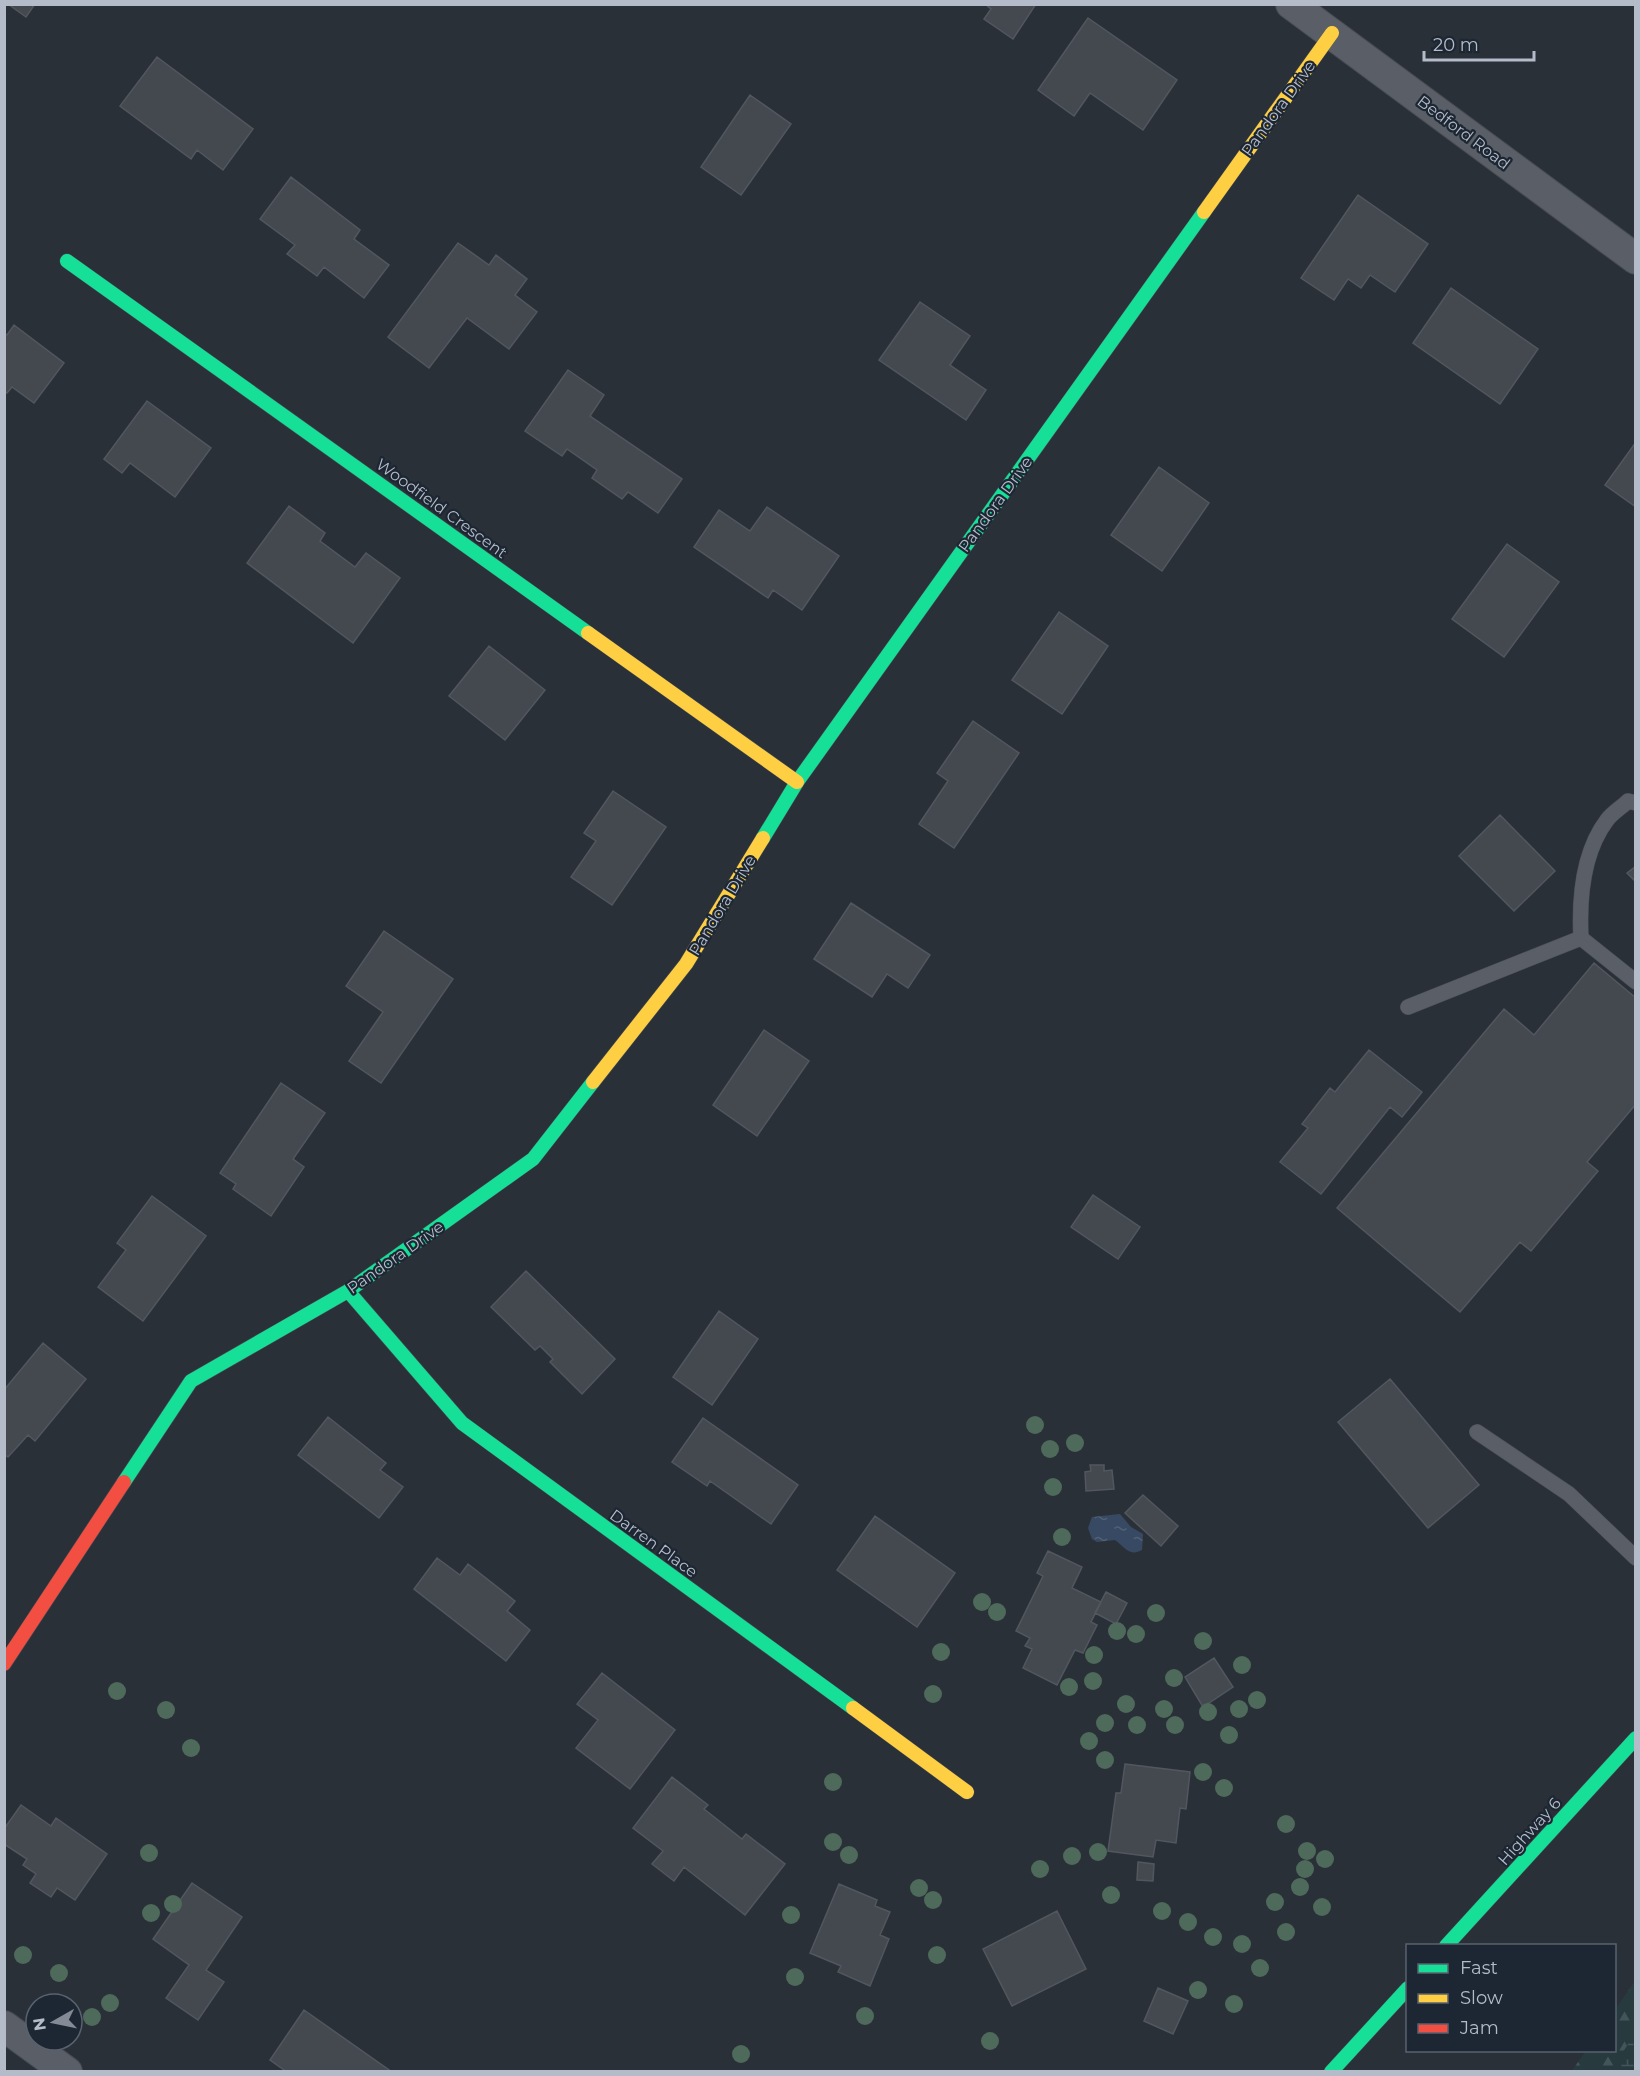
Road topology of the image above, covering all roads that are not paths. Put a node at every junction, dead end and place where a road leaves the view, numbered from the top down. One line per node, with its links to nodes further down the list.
1 (1291, 4): 2 (street, Bedford Road)
2 (1332, 33): 3 (street, Bedford Road); 5 (street, Pandora Drive)
3 (1635, 259)
4 (67, 261): 5 (street, Woodfield Crescent)
5 (797, 782): 10 (street, Pandora Drive)
6 (1635, 803): 7 (lane)
7 (1581, 938): 8 (lane); 9 (lane)
8 (1635, 982)
9 (1408, 1007)
10 (348, 1291): 13 (street, Pandora Drive); 15 (street, Darren Place)
11 (1477, 1432): 12 (lane)
12 (1635, 1558)
13 (4, 1664)
14 (1635, 1738): 16 (street, Highway 6)
15 (967, 1792)
16 (1448, 1944)
17 (1406, 1989): 20 (street)
18 (4, 2026): 19 (street)
19 (68, 2072)
20 (1331, 2072)

